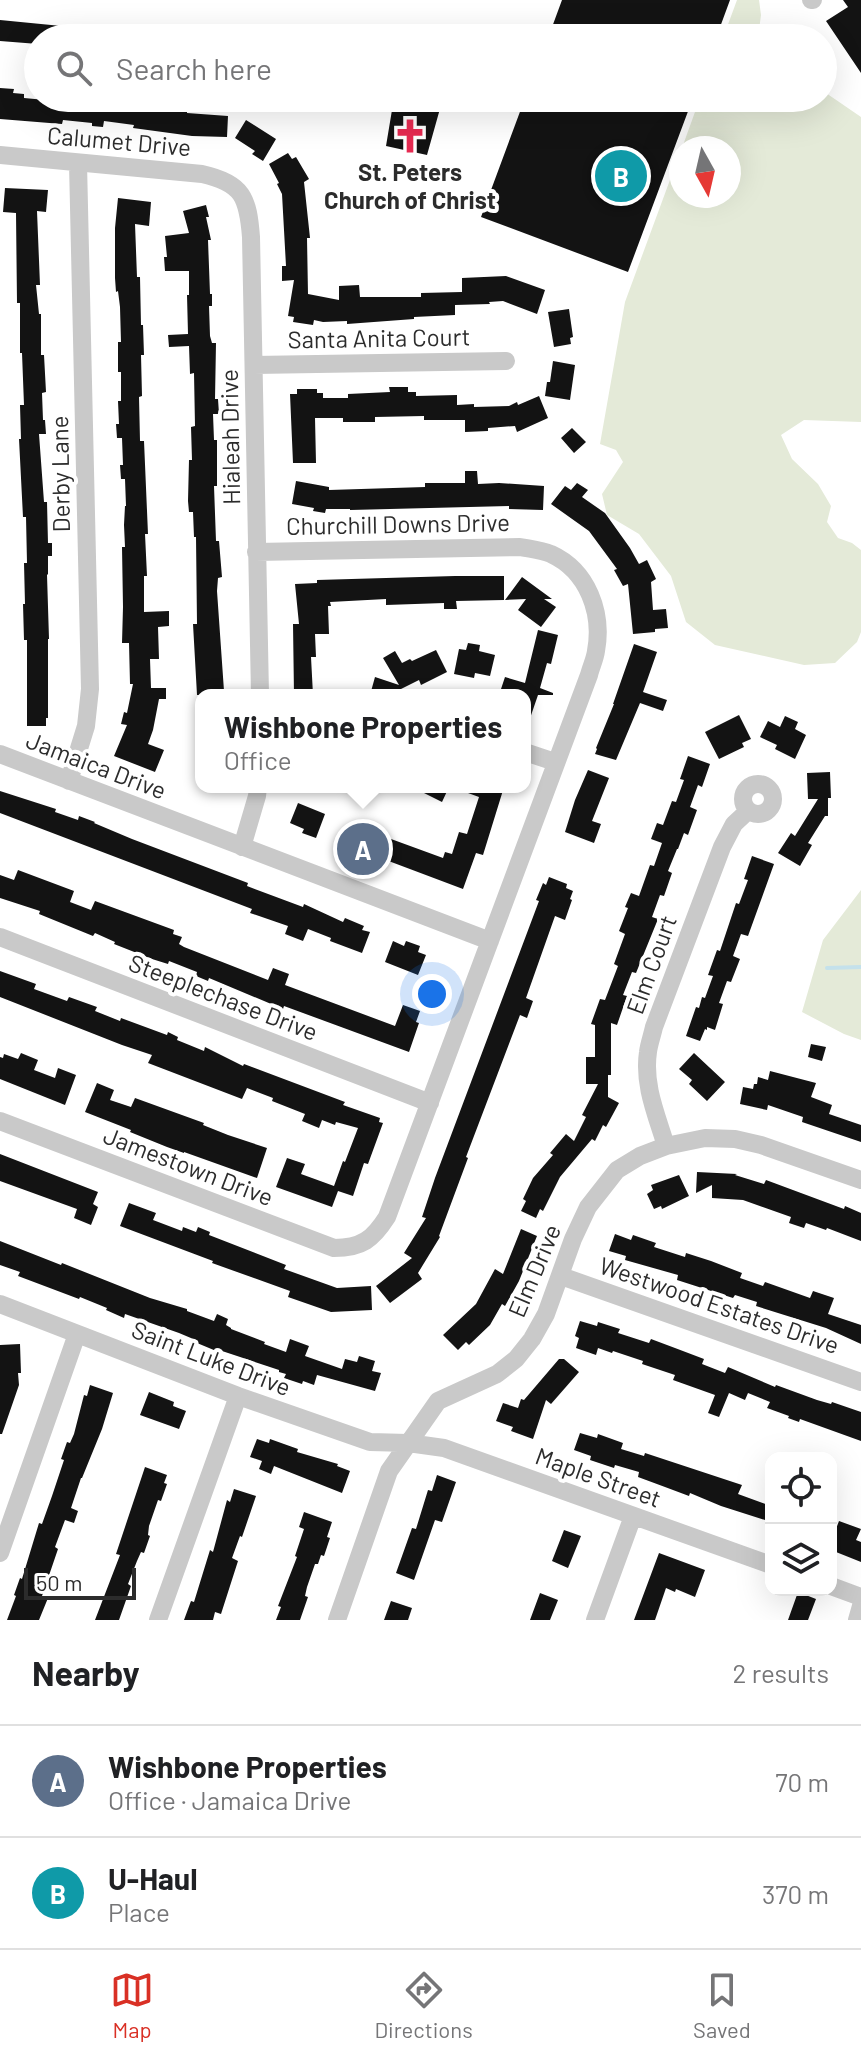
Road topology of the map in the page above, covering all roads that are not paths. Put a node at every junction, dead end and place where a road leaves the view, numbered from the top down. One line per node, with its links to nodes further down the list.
1 (0, 155): 2 (street, Calumet Drive)
2 (78, 163): 3 (street, Calumet Drive); 11 (street, Derby Lane)
3 (232, 185): 5 (street, Hialeah Drive)
4 (506, 361): 5 (street, Santa Anita Court)
5 (254, 365): 6 (street, Hialeah Drive)
6 (256, 552): 7 (street, Hialeah Drive); 10 (street, Churchill Downs Drive)
7 (260, 689)
8 (0, 754): 11 (street, Jamaica Drive)
9 (531, 754): 10 (street)
10 (555, 762): 16 (street, Churchill Downs Drive)
11 (69, 781): 14 (street, Jamaica Drive)
12 (256, 793): 14 (street)
13 (748, 811): 19 (street, Elm Court)
14 (242, 847): 16 (street, Jamaica Drive)
15 (0, 937): 17 (street, Steeplechase Drive)
16 (490, 941): 17 (street, Churchill Downs Drive)
17 (430, 1103): 21 (street, Churchill Downs Drive)
18 (0, 1121): 21 (street, Jamestown Drive)
19 (666, 1146): 20 (street, Elm Drive); 22 (street, Elm Drive)
20 (861, 1180)
21 (361, 1244)
22 (561, 1276): 25 (street, Westwood Estates Drive); 27 (street, Elm Drive)
23 (0, 1304): 24 (street, Saint Luke Drive)
24 (77, 1334): 26 (street, Saint Luke Drive); 29 (street)
25 (861, 1382)
26 (238, 1396): 27 (street, Saint Luke Drive); 34 (street)
27 (408, 1443): 28 (street, Maple Street); 35 (street, Elm Drive)
28 (633, 1516): 30 (street, Maple Street); 36 (street)
29 (0, 1553)
30 (765, 1563)
31 (837, 1588): 32 (street)
32 (861, 1597)
33 (861, 1606): 37 (street)
34 (158, 1620)
35 (337, 1620)
36 (595, 1620)
37 (857, 1620)

